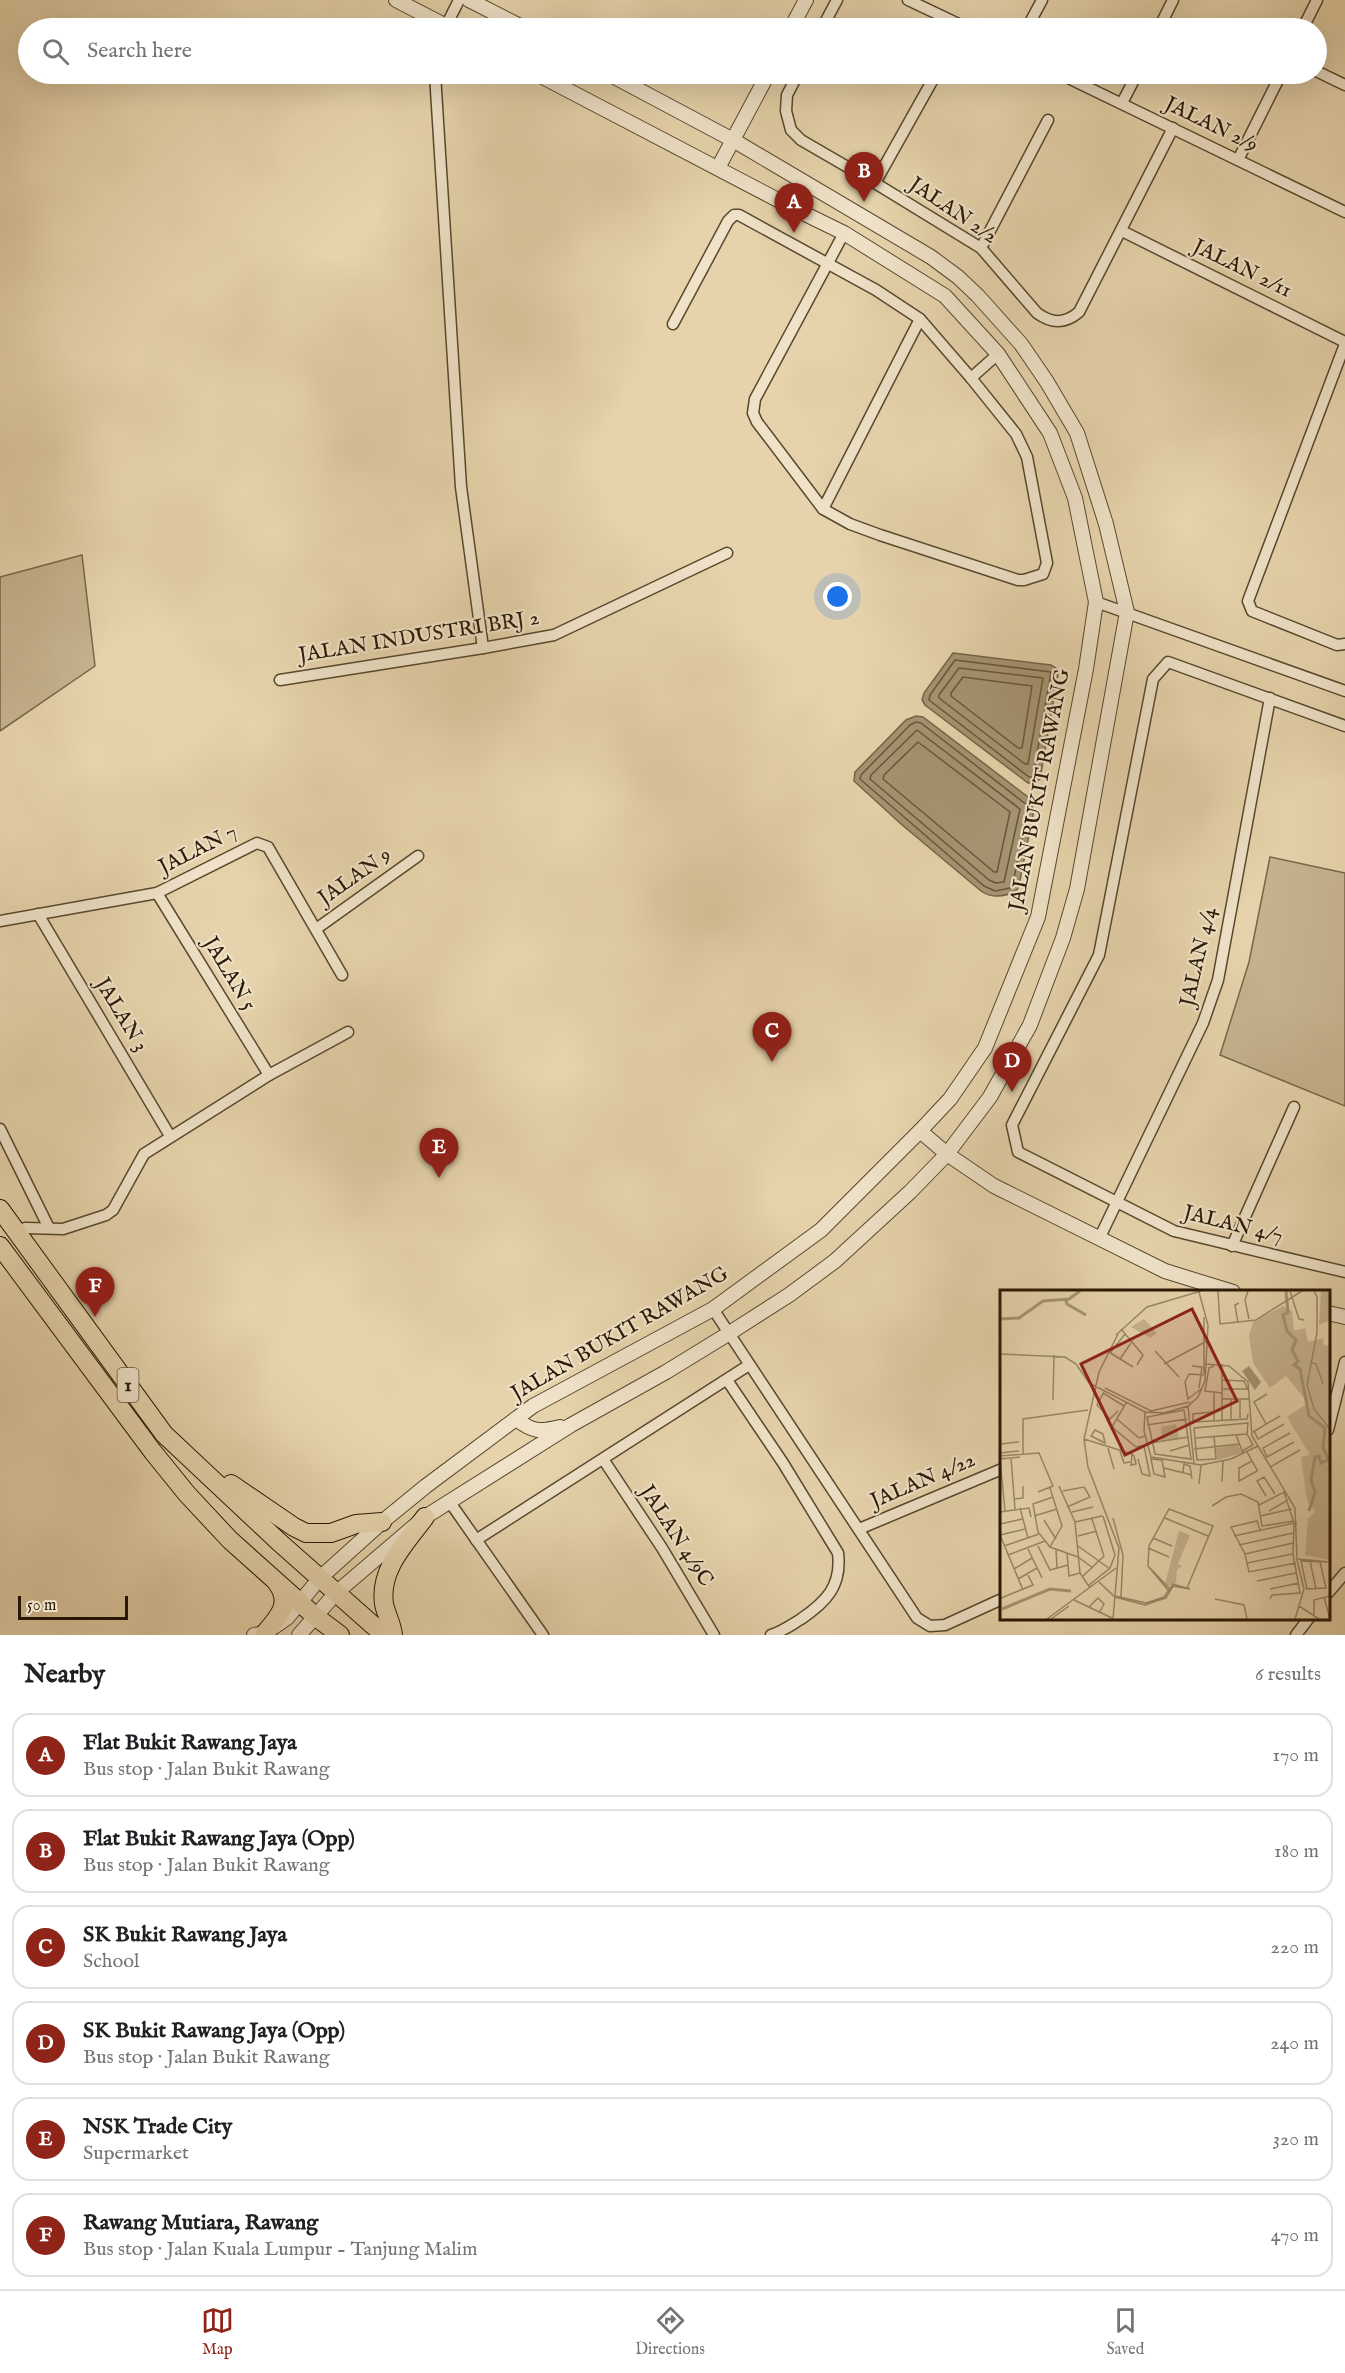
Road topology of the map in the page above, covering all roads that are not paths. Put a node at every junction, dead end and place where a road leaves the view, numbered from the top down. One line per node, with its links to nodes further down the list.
1 (396, 0): 10 (street)
2 (459, 0): 11 (street)
3 (469, 0): 12 (street)
4 (807, 0): 13 (street)
5 (837, 0): 14 (street)
6 (908, 0): 15 (street)
7 (1042, 0): 16 (street)
8 (1173, 0): 17 (street)
9 (1317, 0): 18 (street)
10 (429, 18)
11 (451, 18)
12 (504, 18)
13 (797, 18)
14 (827, 18)
15 (946, 18)
16 (1032, 18)
17 (1164, 18)
18 (1308, 18)
19 (1327, 76): 29 (street)
20 (436, 84): 52 (street)
21 (556, 84): 35 (street, JALAN BUKIT RAWANG)
22 (628, 84): 33 (street)
23 (763, 84): 33 (street)
24 (793, 84): 36 (street, JALAN 2/2)
25 (930, 84): 36 (street)
26 (1081, 84): 30 (street, JALAN 2/9)
27 (1132, 84): 30 (street)
28 (1276, 84): 34 (street)
29 (1345, 85)
30 (1122, 104): 32 (street, JALAN 2/9)
31 (1048, 120): 40 (street)
32 (1173, 128): 34 (street, JALAN 2/9); 38 (street, JALAN 2/2)
33 (733, 140): 35 (street); 50 (street)
34 (1238, 160): 37 (street, JALAN 2/9)
35 (718, 168): 39 (street, JALAN BUKIT RAWANG)
36 (876, 183): 40 (street, JALAN 2/2)
37 (1345, 212)
38 (1122, 231): 40 (street, JALAN 2/2); 44 (street, JALAN 2/11)
39 (844, 233): 41 (street); 45 (street, JALAN BUKIT RAWANG)
40 (981, 248)
41 (827, 262): 42 (street); 43 (street); 47 (street)
42 (920, 319): 46 (street); 47 (street)
43 (673, 324)
44 (1345, 343): 51 (street)
45 (998, 354): 46 (street); 49 (street, JALAN BUKIT RAWANG)
46 (971, 378): 47 (street)
47 (823, 509)
48 (727, 553): 52 (street, JALAN INDUSTRI BRJ 2)
49 (1096, 602): 50 (street); 67 (street, JALAN BUKIT RAWANG)
50 (1127, 612): 54 (street); 69 (street)
51 (1345, 644)
52 (483, 648): 53 (street, JALAN INDUSTRI BRJ 2)
53 (280, 680)
54 (1345, 691)
55 (1270, 698): 56 (street); 70 (street, JALAN 4/4); 70 (street, JALAN 4/7)
56 (1345, 726)
57 (418, 856): 61 (street, JALAN 9)
58 (157, 893): 59 (street, JALAN 7); 61 (street, JALAN 7); 64 (street, JALAN 5)
59 (38, 914): 60 (street, JALAN 7); 68 (street, JALAN 3)
60 (0, 921)
61 (316, 929): 62 (street, JALAN 7)
62 (342, 975)
63 (348, 1032): 64 (street)
64 (269, 1075): 68 (street)
65 (1294, 1107): 75 (street)
66 (0, 1129): 73 (street)
67 (920, 1131): 69 (street); 79 (street, JALAN BUKIT RAWANG)
68 (170, 1136): 73 (street)
69 (947, 1154): 74 (street); 82 (street)
70 (1116, 1203): 74 (street, JALAN 4/4); 75 (street, JALAN 4/7)
71 (0, 1209): 89 (main road, 1)
72 (26, 1228): 73 (street)
73 (49, 1228)
74 (1099, 1239): 78 (street)
75 (1232, 1245): 77 (street, JALAN 4/7)
76 (0, 1246): 98 (main road, 1)
77 (1345, 1272)
78 (1227, 1290)
79 (713, 1309): 82 (street); 86 (street, JALAN BUKIT RAWANG)
80 (1330, 1313): 81 (street)
81 (1345, 1317)
82 (729, 1334): 84 (street); 87 (street)
83 (1345, 1362): 88 (street)
84 (749, 1365): 85 (street); 95 (street)
85 (727, 1380): 90 (street); 113 (street)
86 (516, 1419): 87 (street); 94 (street, JALAN BUKIT RAWANG)
87 (571, 1425): 92 (street)
88 (1330, 1426)
89 (164, 1434): 94 (main road); 99 (main road, 1)
90 (603, 1459): 96 (street); 112 (street, JALAN 4/9C)
91 (1000, 1470): 95 (street, JALAN 4/22)
92 (449, 1501): 93 (street); 96 (street)
93 (425, 1516): 101 (street); 110 (main road)
94 (382, 1522): 99 (street, JALAN BUKIT RAWANG)
95 (859, 1529): 102 (street)
96 (476, 1540): 111 (street)
97 (1345, 1573): 100 (street)
98 (271, 1575): 103 (main road, 1); 106 (main road)
99 (320, 1578): 101 (main road, 1); 103 (street, JALAN BUKIT RAWANG)
100 (1330, 1592)
101 (336, 1593): 104 (street); 109 (main road, 1)
102 (1000, 1600)
103 (300, 1601): 104 (main road, 1); 106 (street, JALAN BUKIT RAWANG)
104 (316, 1617): 107 (street); 108 (main road, 1)
105 (1307, 1620): 114 (street)
106 (259, 1634)
107 (299, 1635)
108 (340, 1635)
109 (384, 1635)
110 (393, 1635)
111 (543, 1635)
112 (714, 1635)
113 (771, 1635)
114 (1296, 1635)

